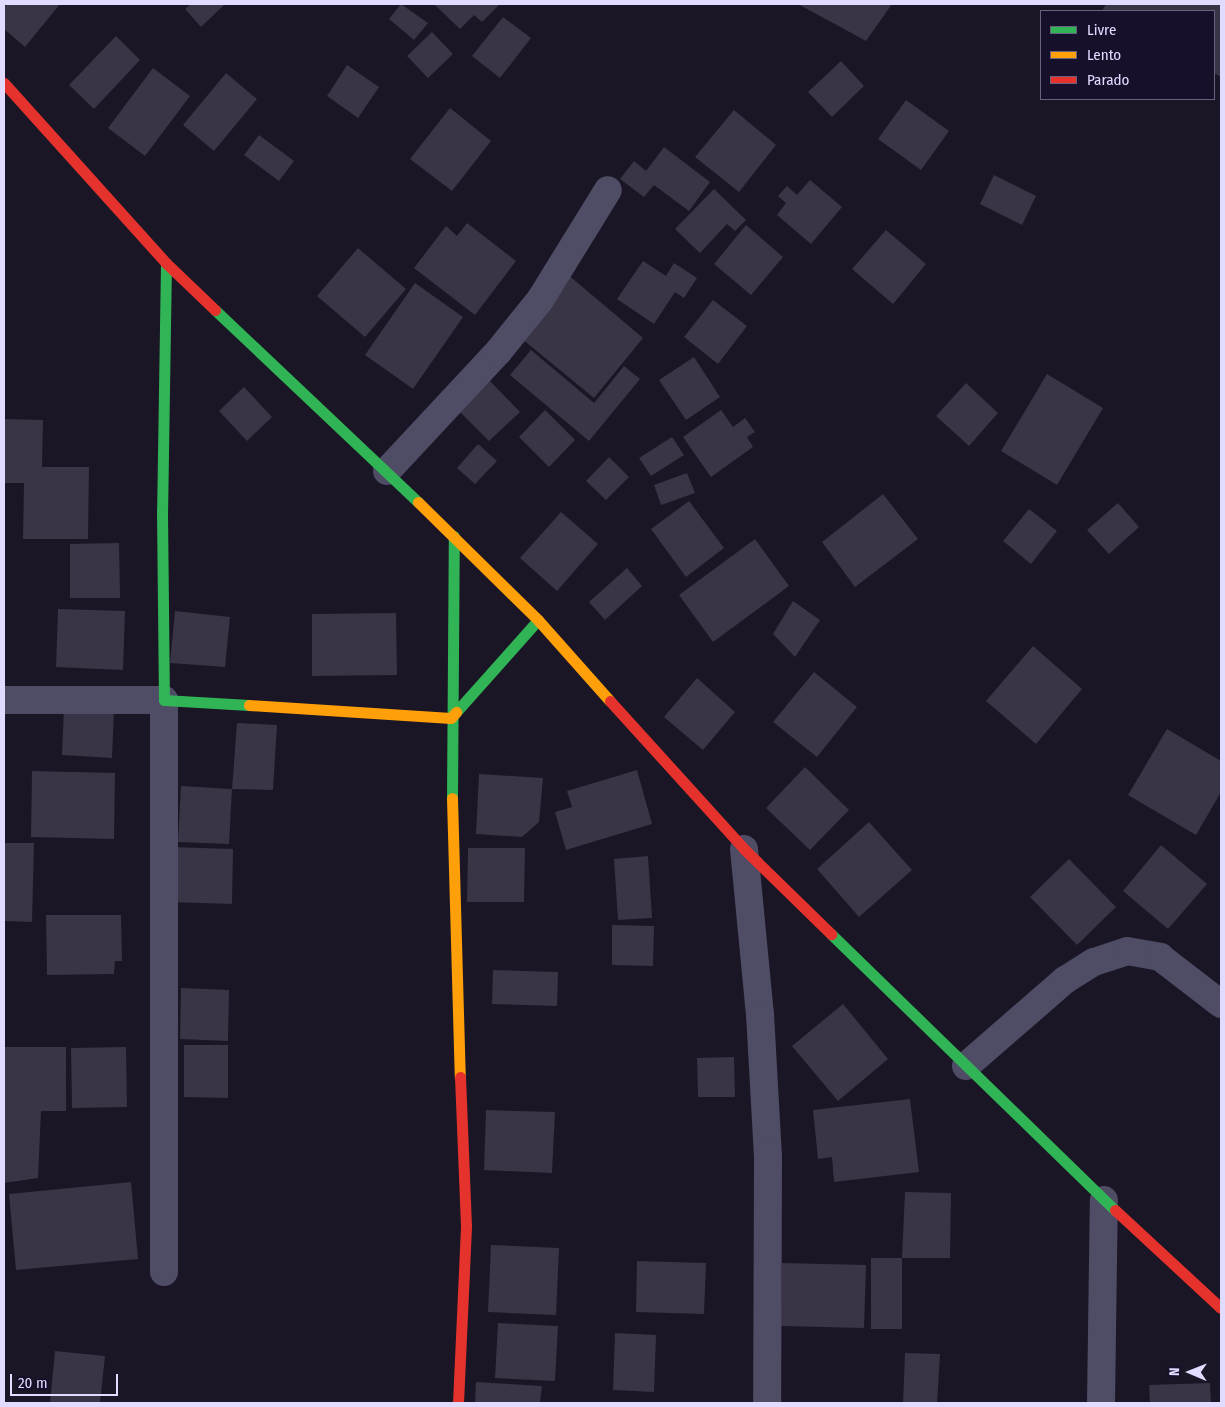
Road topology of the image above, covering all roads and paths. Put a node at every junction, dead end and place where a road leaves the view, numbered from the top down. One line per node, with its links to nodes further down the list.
1 (4, 84): 3 (street)
2 (608, 190): 4 (street)
3 (166, 263): 4 (street); 8 (street)
4 (387, 471): 5 (street)
5 (454, 536): 6 (street); 9 (street)
6 (538, 620): 9 (street); 10 (street)
7 (4, 700): 8 (street)
8 (164, 700): 9 (street); 14 (street)
9 (451, 718): 16 (street)
10 (744, 849): 12 (street); 17 (street)
11 (1221, 1004): 12 (street)
12 (966, 1066): 13 (street)
13 (1104, 1200): 15 (street); 18 (street)
14 (164, 1272)
15 (1221, 1308)
16 (458, 1403)
17 (767, 1403)
18 (1101, 1403)

